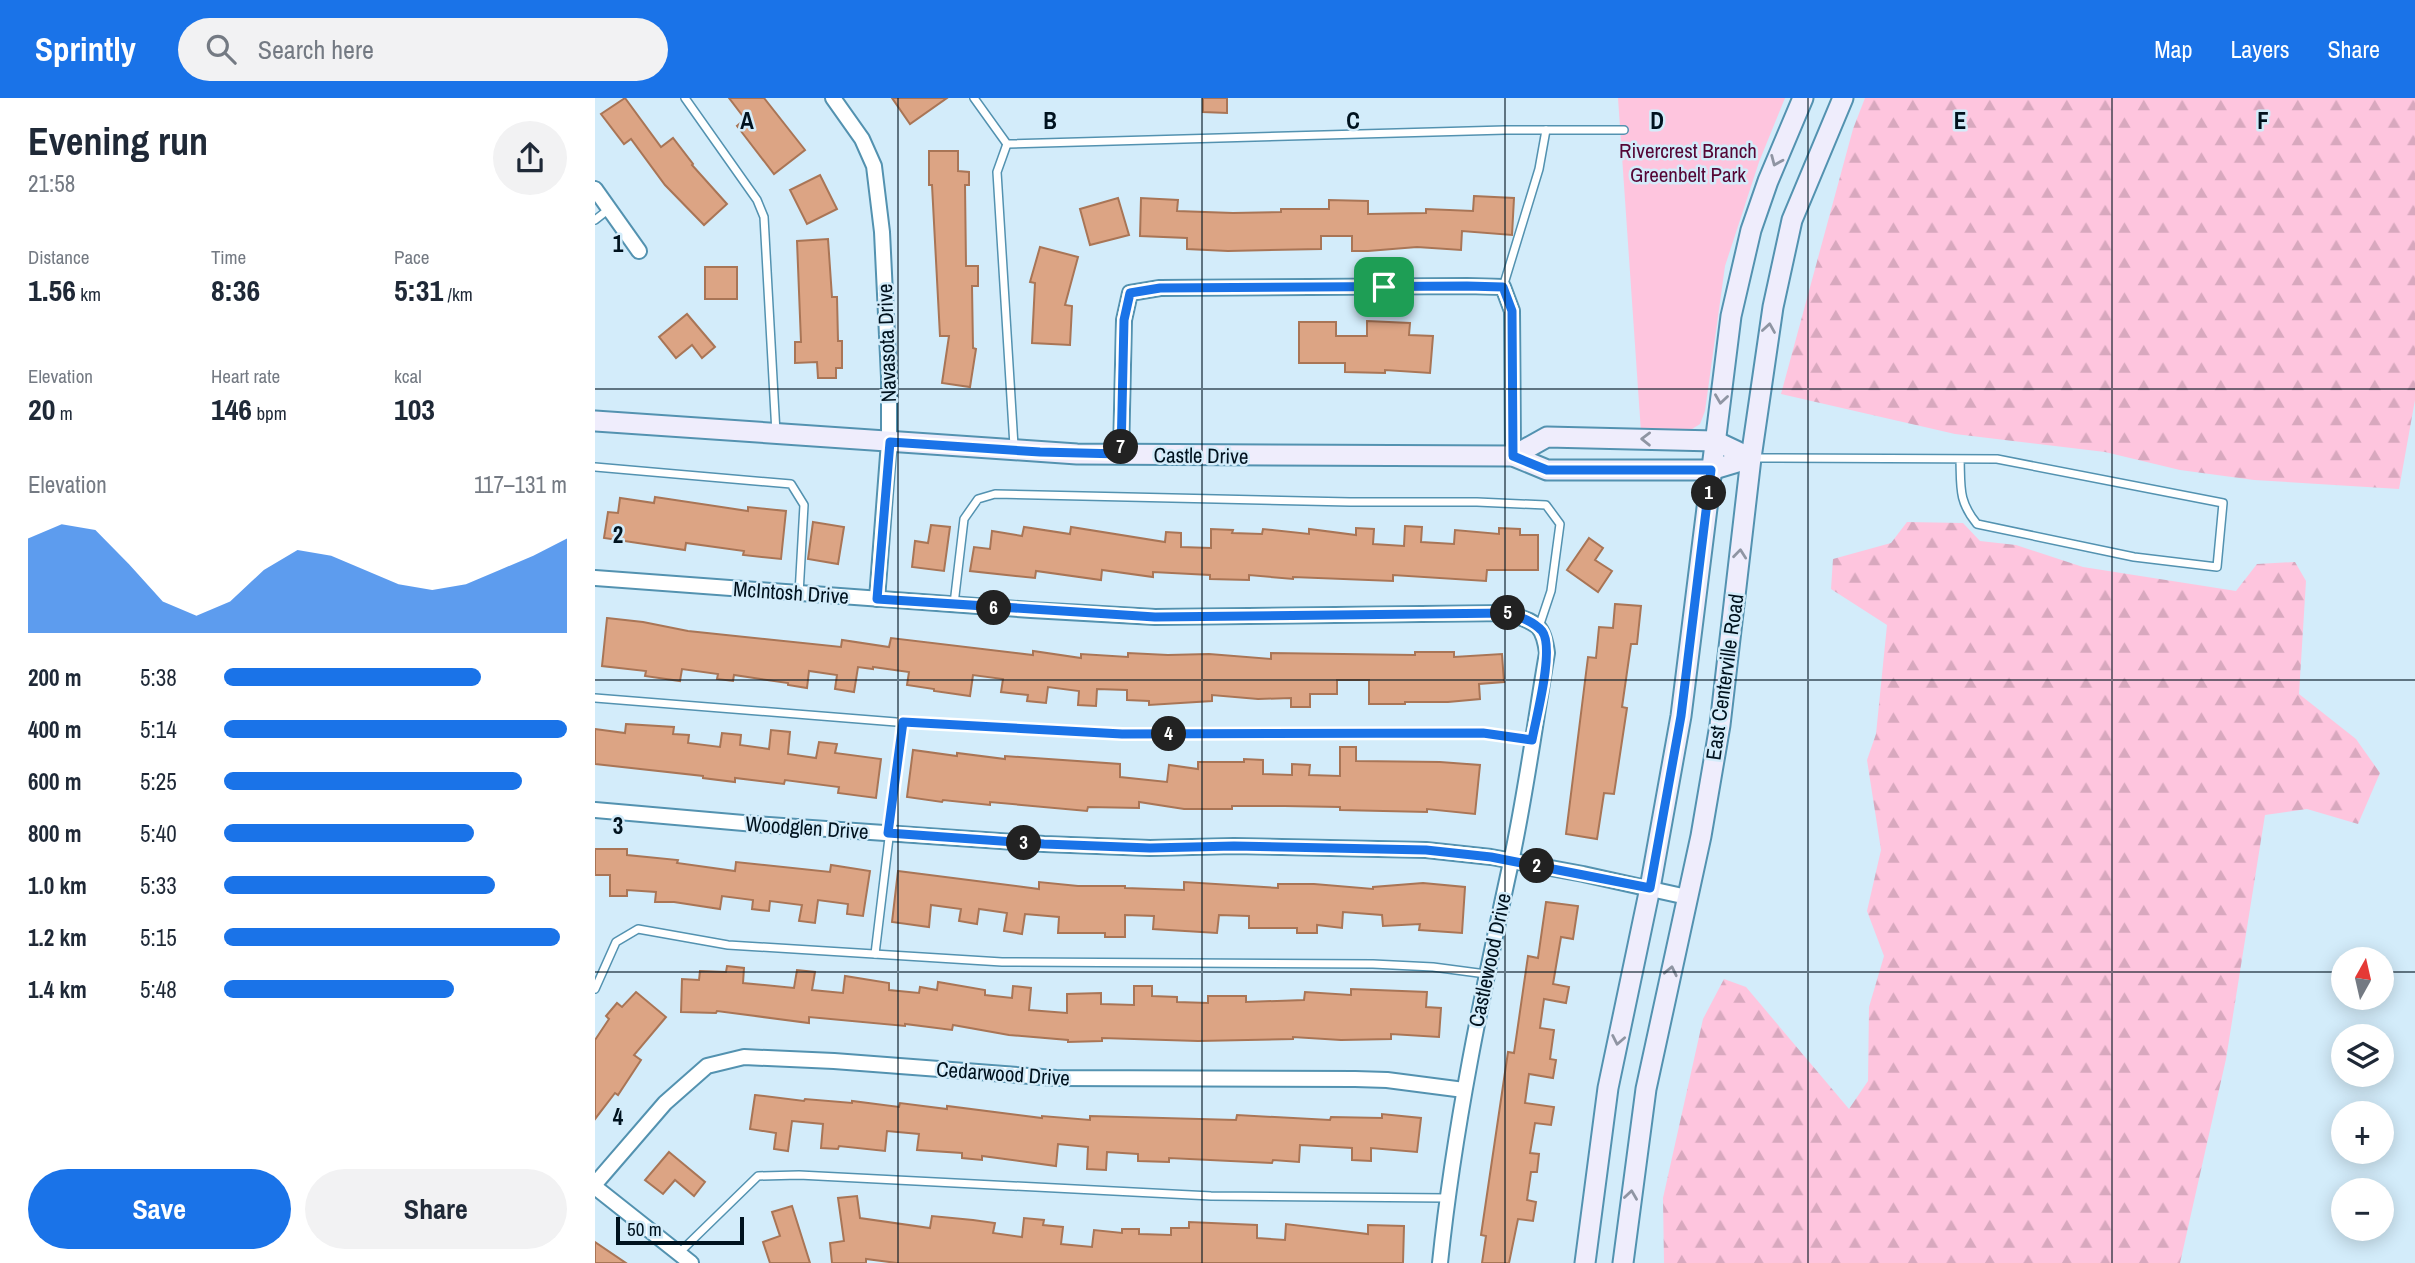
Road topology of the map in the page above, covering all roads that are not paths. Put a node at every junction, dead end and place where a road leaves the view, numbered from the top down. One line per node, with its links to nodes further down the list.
1 (685, 98): 15 (lane)
2 (833, 98): 17 (street, Navasota Drive)
3 (974, 98): 8 (lane)
4 (1803, 98): 16 (main road, East Centerville Road, one-way to 16)
5 (1843, 98): 21 (main road, East Centerville Road, one-way to 5)
6 (1546, 130): 7 (lane); 8 (lane); 13 (lane)
7 (1624, 130)
8 (1007, 144): 18 (lane)
9 (595, 189): 10 (street)
10 (609, 209): 11 (lane); 12 (street)
11 (595, 220)
12 (639, 251)
13 (1503, 287): 19 (street); 20 (street)
14 (595, 421): 15 (main road, Castle Drive)
15 (776, 434): 17 (main road, Castle Drive)
16 (1715, 441): 20 (main road, Castle Drive, one-way to 20); 21 (main road, Castle Drive); 24 (main road, East Centerville Road)
17 (890, 442): 18 (main road, Castle Drive); 27 (street, Navasota Drive)
18 (1014, 451): 19 (main road, Castle Drive)
19 (1121, 454): 20 (main road, Castle Drive)
20 (1513, 456): 24 (main road, Castle Drive)
21 (1751, 458): 22 (lane); 24 (main road, Castle Drive); 37 (main road, East Centerville Road, one-way to 21)
22 (1960, 459): 22 (lane)
23 (595, 467): 26 (lane)
24 (1711, 470): 36 (main road, East Centerville Road)
25 (595, 578): 26 (street, McIntosh Drive)
26 (799, 594): 27 (street, McIntosh Drive)
27 (877, 599): 28 (street, McIntosh Drive)
28 (954, 605): 29 (street, McIntosh Drive); 29 (lane)
29 (1535, 625): 32 (street, Castlewood Drive)
30 (595, 698): 31 (lane)
31 (903, 722): 32 (lane); 34 (lane)
32 (1532, 740): 35 (street, Castlewood Drive)
33 (595, 810): 34 (street, Woodglen Drive)
34 (888, 833): 35 (street, Woodglen Drive); 38 (lane)
35 (1511, 861): 36 (street, Woodglen Drive); 39 (street, Castlewood Drive)
36 (1650, 888): 37 (street, Woodglen Drive); 47 (main road, East Centerville Road, one-way to 47)
37 (1687, 897): 48 (main road, East Centerville Road, one-way to 37)
38 (875, 954): 39 (lane); 40 (lane)
39 (1486, 974): 41 (street, Castlewood Drive)
40 (595, 989)
41 (1464, 1090): 42 (street, Cedarwood Drive); 43 (street, Castlewood Drive)
42 (595, 1186): 44 (street)
43 (1448, 1198): 44 (lane); 46 (street, Castlewood Drive)
44 (679, 1253): 45 (street)
45 (691, 1263)
46 (1440, 1263)
47 (1585, 1263)
48 (1623, 1263)

